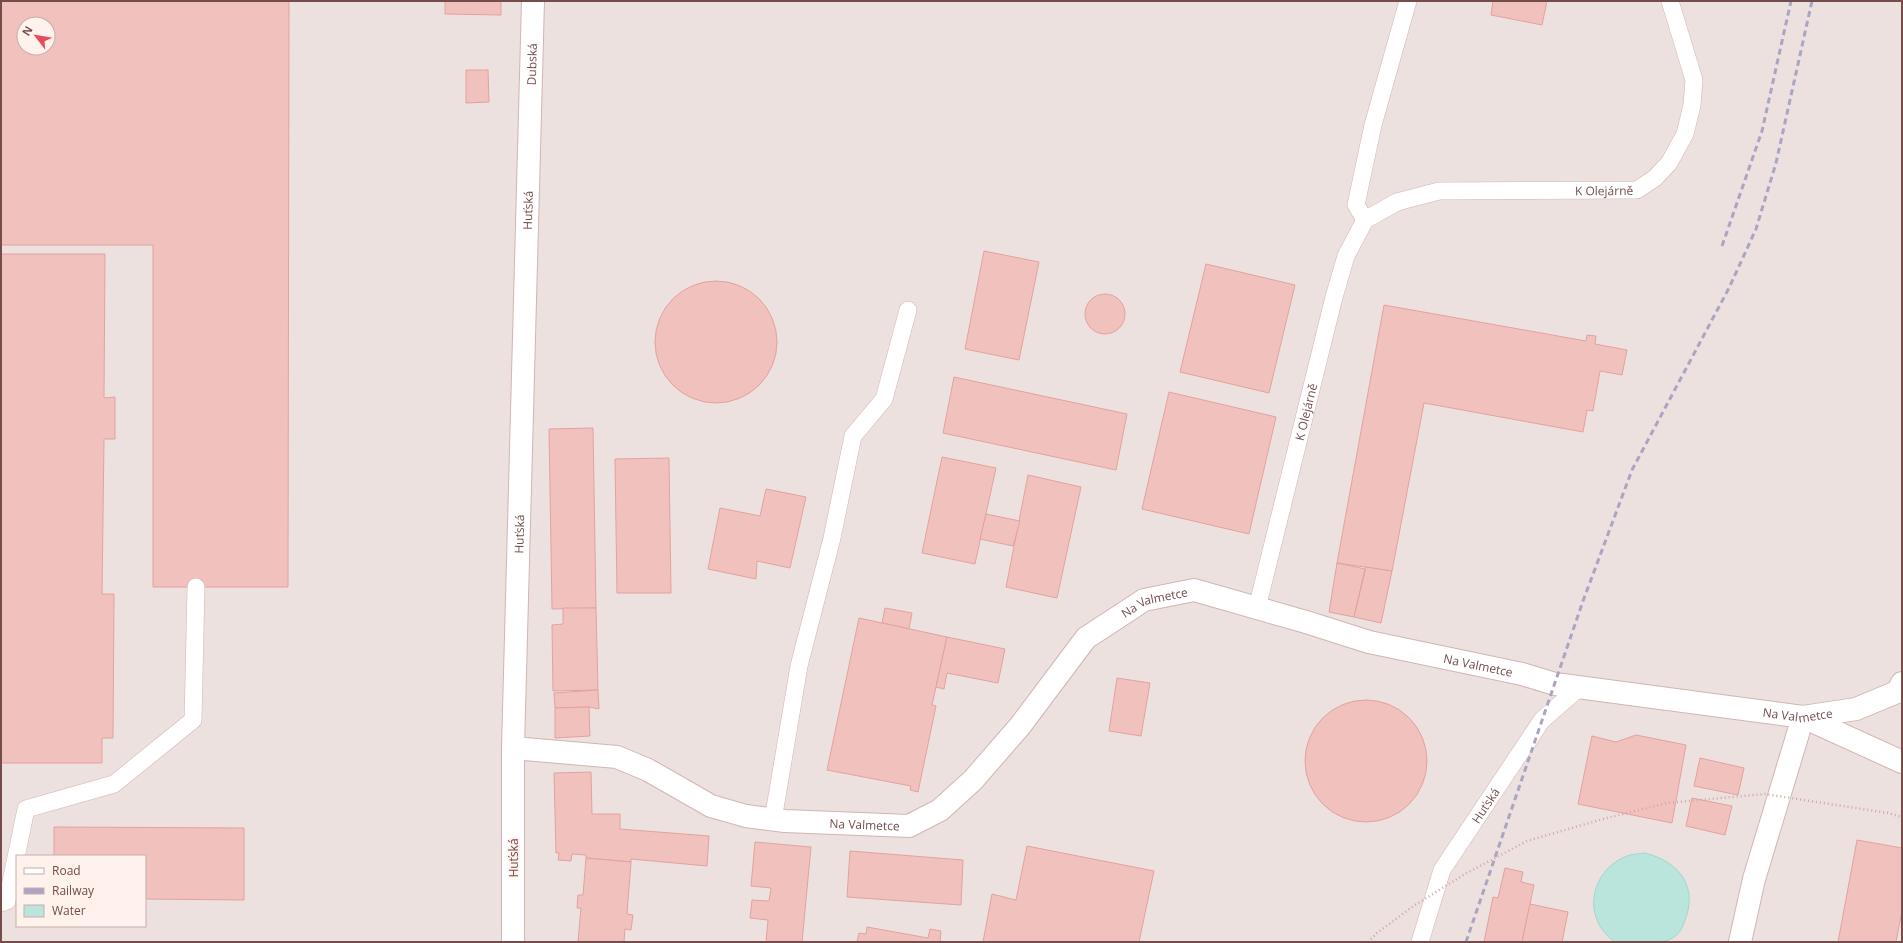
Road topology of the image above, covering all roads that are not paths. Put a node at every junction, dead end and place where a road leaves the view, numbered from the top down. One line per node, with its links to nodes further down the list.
1 (533, 1): 4 (street, Dubská)
2 (1408, 1): 5 (lane)
3 (1670, 1): 5 (lane, K Olejárně)
4 (529, 126): 12 (street, Huťská)
5 (1365, 220): 8 (lane, K Olejárně)
6 (908, 310): 14 (lane)
7 (196, 587): 15 (lane)
8 (1257, 608): 10 (street, Na Valmetce); 14 (street, Na Valmetce)
9 (1902, 683): 11 (street, Na Valmetce)
10 (1580, 687): 11 (street, Na Valmetce); 19 (lane, Huťská)
11 (1802, 717): 13 (street); 20 (street)
12 (514, 748): 14 (street, Na Valmetce); 18 (street, Huťská)
13 (1902, 762)
14 (773, 820)
15 (16, 855)
16 (16, 857): 17 (lane)
17 (1, 903)
18 (513, 942)
19 (1420, 942)
20 (1740, 942)

